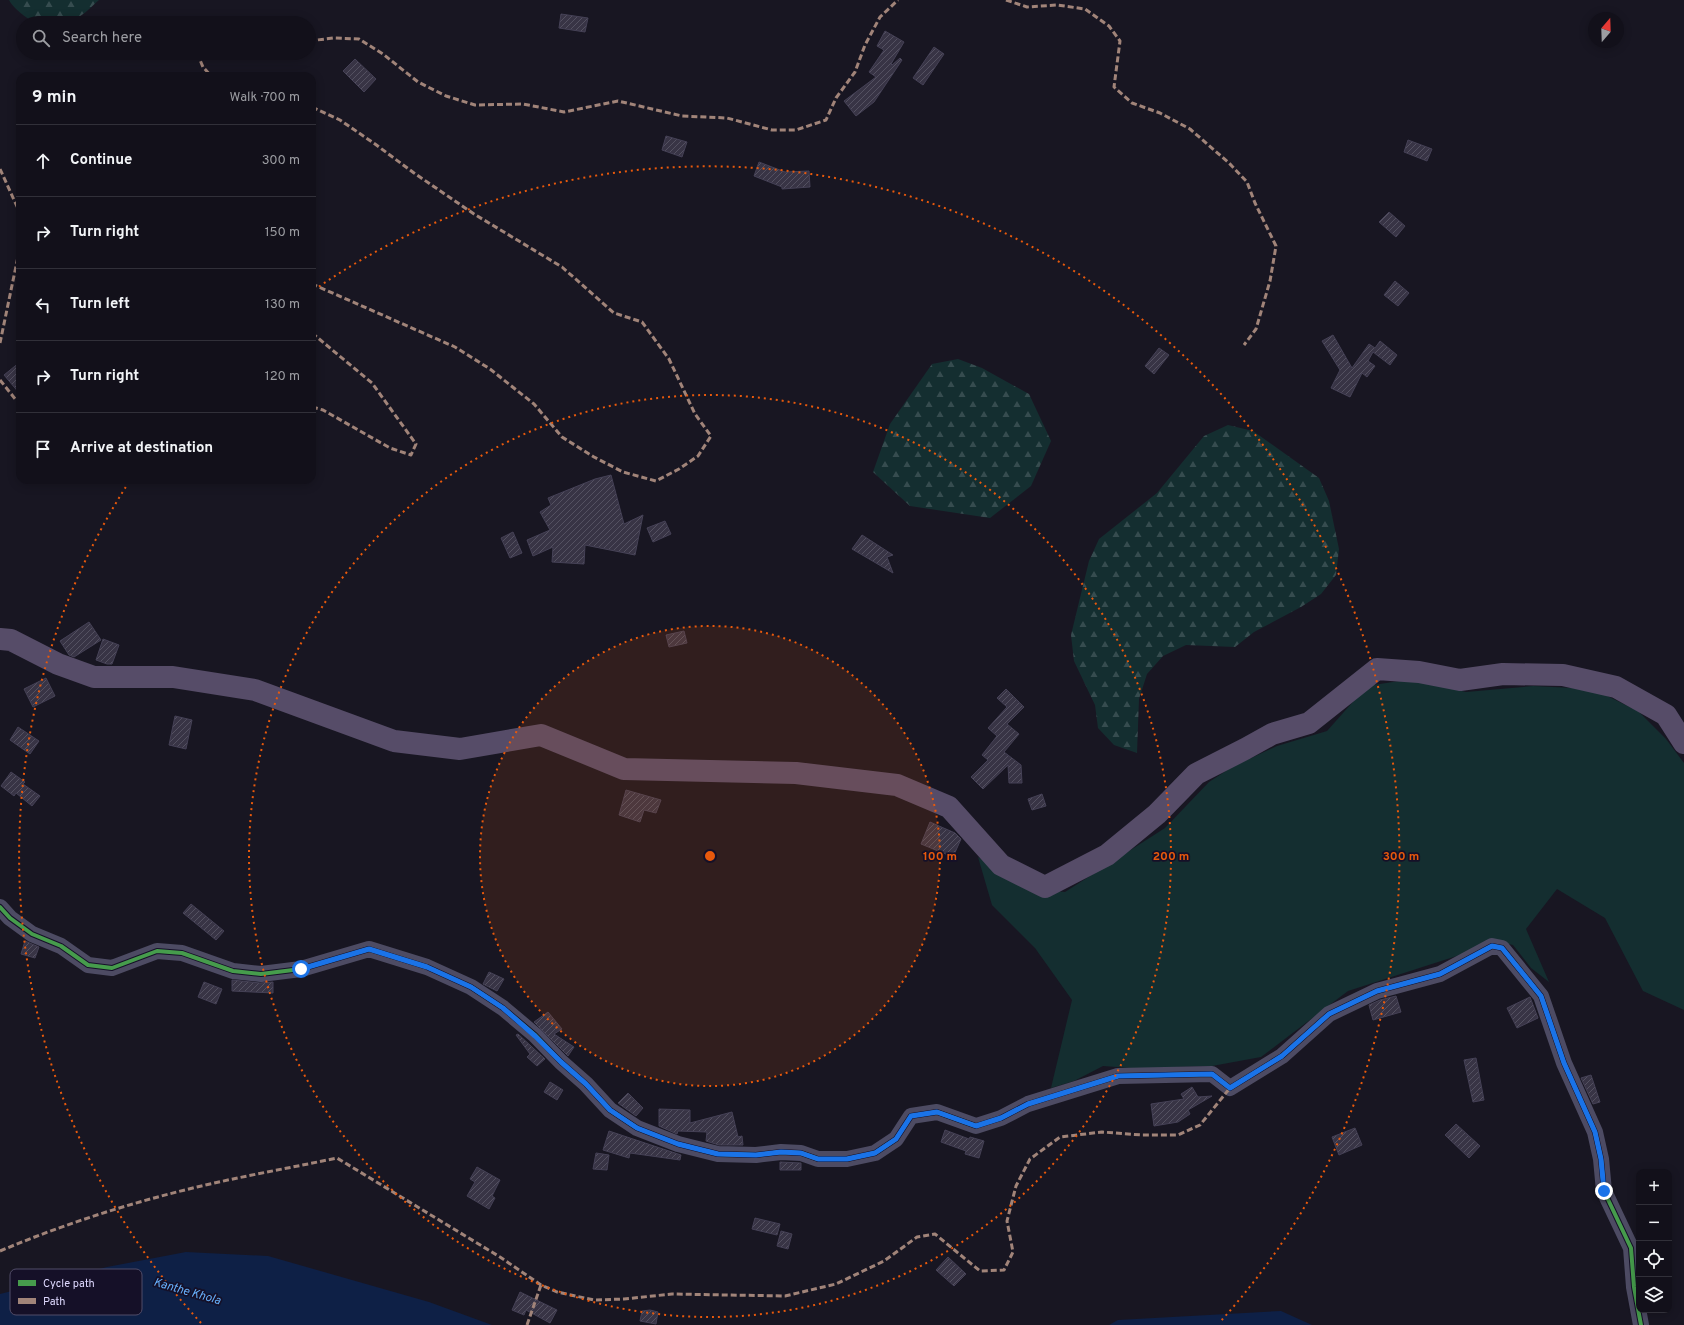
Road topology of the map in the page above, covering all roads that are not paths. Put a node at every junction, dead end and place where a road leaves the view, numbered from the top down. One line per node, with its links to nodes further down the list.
1 (0, 639): 2 (main road)
2 (1684, 743)
3 (0, 907): 4 (street)
4 (1641, 1325)

